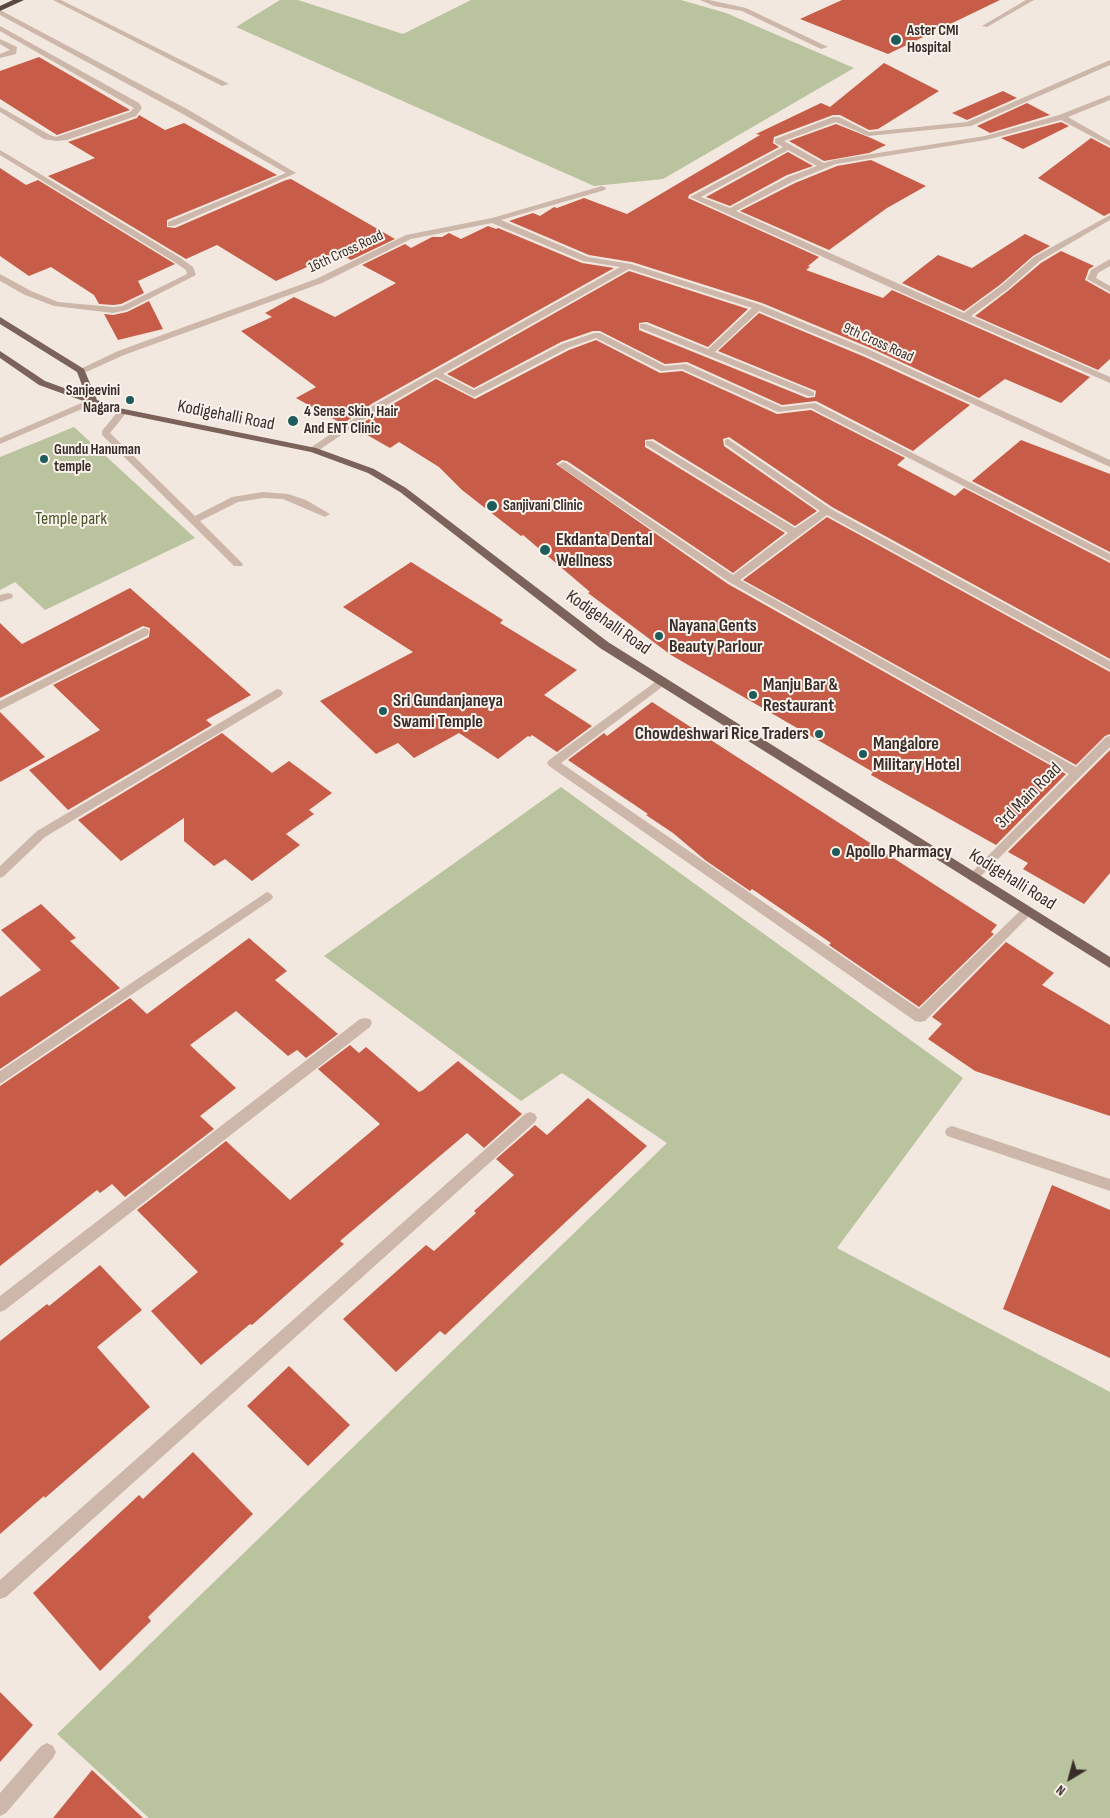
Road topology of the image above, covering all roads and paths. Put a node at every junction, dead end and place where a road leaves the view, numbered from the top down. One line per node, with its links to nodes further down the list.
1 (20, 0): 5 (highway)
2 (56, 0): 13 (street)
3 (703, 0): 10 (street)
4 (1031, 0): 7 (street)
5 (0, 8)
6 (0, 12): 25 (street)
7 (985, 26)
8 (0, 28): 15 (street)
9 (0, 41): 11 (street)
10 (824, 46)
11 (0, 56)
12 (1110, 62): 18 (street)
13 (225, 84)
14 (1110, 96): 16 (street)
15 (0, 109)
16 (1062, 117): 17 (street); 20 (street)
17 (1110, 144)
18 (788, 147): 20 (street); 22 (street)
19 (0, 152): 28 (street)
20 (823, 166): 22 (street)
21 (602, 188): 24 (street, 16th Cross Road)
22 (730, 211): 31 (street)
23 (1110, 217): 31 (street)
24 (493, 220): 27 (street); 36 (street, 16th Cross Road)
25 (171, 224)
26 (1110, 262): 29 (street)
27 (628, 266): 30 (street, 9th Cross Road); 37 (street)
28 (0, 277)
29 (1110, 289)
30 (758, 307): 34 (street); 46 (street, 9th Cross Road)
31 (965, 318): 38 (street)
32 (0, 320): 36 (main road)
33 (643, 326): 34 (street)
34 (709, 353): 39 (street)
35 (0, 354): 40 (main road, Kodigehalli Road)
36 (81, 371): 40 (main road)
37 (437, 374): 45 (street); 52 (street)
38 (1110, 380)
39 (811, 394)
40 (93, 401): 41 (main road, Kodigehalli Road); 42 (street)
41 (122, 412): 45 (main road, Kodigehalli Road); 50 (street)
42 (0, 440)
43 (728, 442): 48 (street)
44 (649, 443): 51 (street)
45 (313, 450): 57 (main road, Kodigehalli Road)
46 (1110, 464)
47 (563, 465): 54 (street)
48 (828, 511): 51 (street); 56 (street)
49 (325, 514): 50 (street)
50 (193, 520): 53 (street)
51 (795, 533): 54 (street)
52 (1110, 558)
53 (238, 564)
54 (733, 580): 61 (street)
55 (144, 632): 59 (street)
56 (1110, 666)
57 (662, 681): 63 (main road, Kodigehalli Road); 65 (street)
58 (277, 693): 62 (street)
59 (0, 706)
60 (1110, 740): 61 (street, 3rd Main Road)
61 (1077, 773): 63 (street, 3rd Main Road)
62 (0, 872)
63 (973, 877): 65 (main road, Kodigehalli Road)
64 (268, 897): 68 (street)
65 (1027, 911): 66 (main road, Kodigehalli Road)
66 (1110, 963)
67 (365, 1023): 72 (street)
68 (0, 1078)
69 (530, 1118): 73 (street)
70 (952, 1132): 71 (street)
71 (1110, 1184)
72 (0, 1306)
73 (0, 1591)
74 (47, 1752): 75 (street)
75 (0, 1807)

